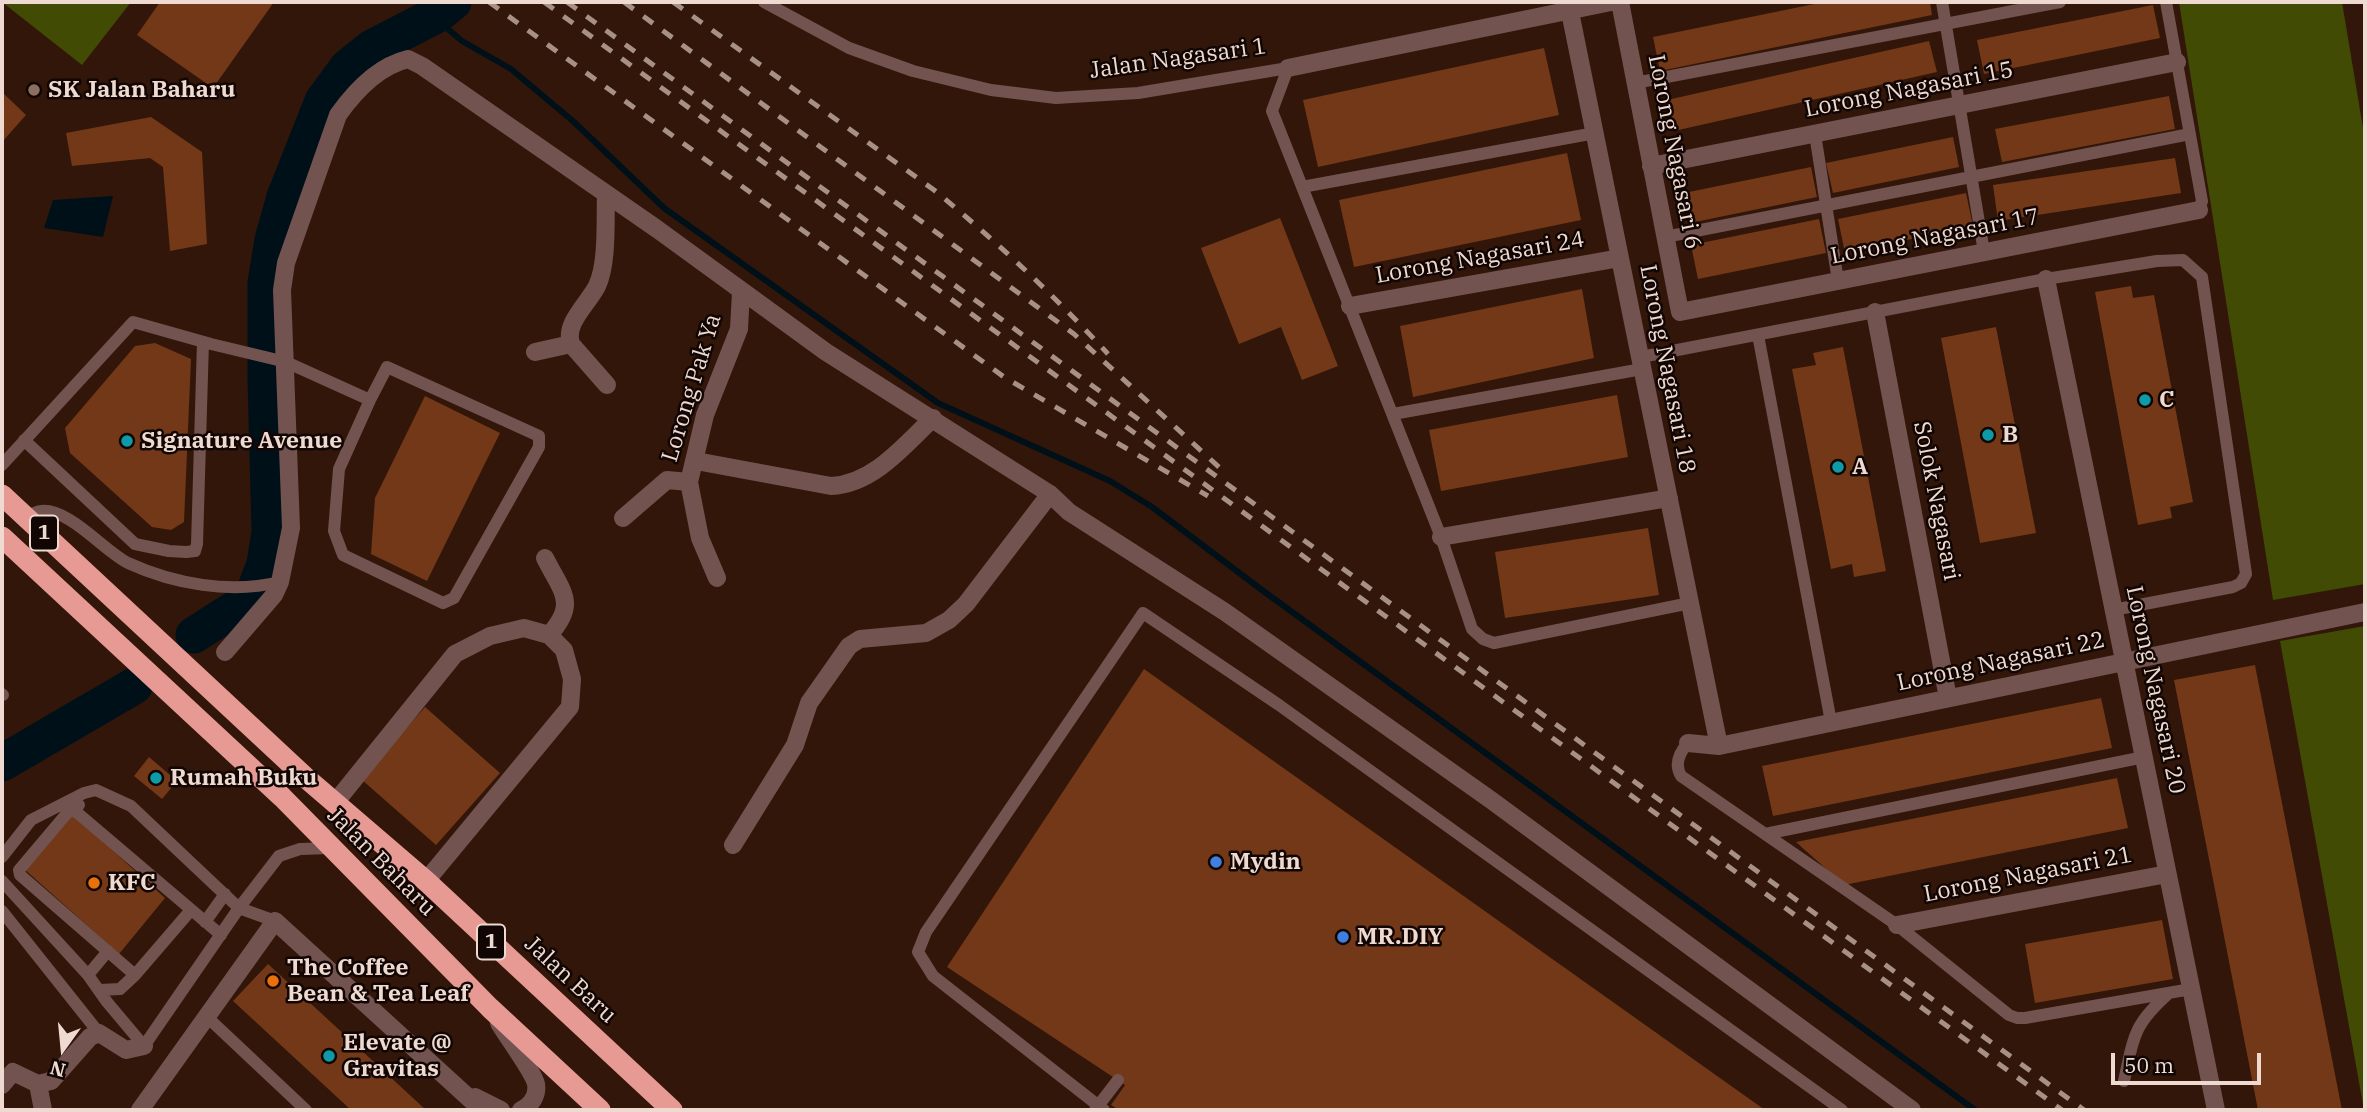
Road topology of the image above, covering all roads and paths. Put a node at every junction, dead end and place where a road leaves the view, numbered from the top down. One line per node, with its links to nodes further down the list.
1 (764, 2): 10 (lane, Jalan Nagasari 1)
2 (1611, 2): 7 (street, Jalan Nagasari 1)
3 (1620, 2): 11 (street, Lorong Nagasari 6)
4 (1942, 2): 8 (lane)
5 (2060, 2): 8 (lane)
6 (2166, 2): 9 (lane)
7 (1569, 6): 10 (street, Jalan Nagasari 1); 13 (street, Lorong Nagasari 18)
8 (1946, 24): 11 (lane); 12 (lane)
9 (2177, 62): 12 (street, Lorong Nagasari 15); 15 (lane)
10 (1288, 68): 18 (lane)
11 (1635, 83): 16 (street, Lorong Nagasari 6)
12 (1960, 105): 14 (street, Lorong Nagasari 15); 17 (lane)
13 (1595, 133): 18 (lane); 24 (street, Lorong Nagasari 18)
14 (1815, 134): 16 (street, Lorong Nagasari 15); 20 (lane)
15 (2190, 134): 17 (lane); 21 (lane)
16 (1651, 166): 22 (street, Lorong Nagasari 6)
17 (1972, 177): 20 (lane); 23 (lane)
18 (1302, 187): 28 (lane)
19 (606, 194): 27 (street); 33 (street); 35 (street)
20 (1826, 205): 22 (lane); 26 (lane)
21 (2199, 210): 23 (street, Lorong Nagasari 17)
22 (1665, 237): 29 (street, Lorong Nagasari 6)
23 (1984, 252): 26 (street, Lorong Nagasari 17)
24 (1620, 258): 28 (street, Lorong Nagasari 24); 36 (street, Lorong Nagasari 18)
25 (2046, 279): 30 (lane); 56 (street, Lorong Nagasari 20); 56 (lane)
26 (1839, 281): 29 (street, Lorong Nagasari 17)
27 (741, 292): 40 (street); 42 (street, Lorong Pak Ya)
28 (1350, 306): 39 (lane)
29 (1680, 312)
30 (1875, 312): 31 (lane); 61 (street, Solok Nagasari)
31 (1758, 335): 36 (lane); 62 (lane)
32 (207, 343): 35 (lane); 41 (lane); 41 (lane)
33 (571, 344): 34 (street); 37 (street)
34 (535, 352)
35 (286, 362): 38 (lane); 54 (street)
36 (1641, 363): 39 (lane); 47 (street, Lorong Nagasari 18)
37 (607, 385)
38 (370, 400): 38 (lane)
39 (1393, 414): 51 (lane)
40 (933, 418): 42 (street); 45 (street)
41 (24, 440): 43 (lane)
42 (696, 461): 44 (street, Lorong Pak Ya)
43 (2, 465)
44 (689, 482): 49 (street); 53 (street, Lorong Pak Ya)
45 (1050, 494): 70 (street); 111 (street)
46 (2, 495): 48 (highway, 1)
47 (1669, 498): 51 (street); 55 (street, Lorong Nagasari 18)
48 (26, 517): 54 (lane); 67 (highway, Jalan Baru / 1)
49 (623, 518)
50 (2, 537): 71 (highway, Jalan Baharu / 1)
51 (1441, 537): 55 (lane)
52 (545, 558): 58 (street)
53 (718, 578)
54 (274, 584): 59 (street)
55 (1690, 603): 64 (street, Lorong Nagasari 18)
56 (2113, 610): 60 (street, Lorong Nagasari 20)
57 (2365, 612): 60 (street, Lorong Nagasari 22)
58 (549, 635): 67 (street); 75 (street)
59 (225, 652)
60 (2124, 662): 61 (street, Lorong Nagasari 22); 65 (street, Lorong Nagasari 20)
61 (1948, 698): 62 (street, Lorong Nagasari 22)
62 (1830, 722): 64 (street, Lorong Nagasari 22)
63 (1688, 743): 64 (street, Lorong Nagasari 22); 69 (lane)
64 (1719, 746)
65 (2144, 757): 69 (lane); 73 (street, Lorong Nagasari 20)
66 (96, 790): 68 (lane); 72 (lane); 76 (lane)
67 (334, 804): 75 (highway, Jalan Baru / 1)
68 (74, 810): 77 (lane); 79 (lane)
69 (1765, 834): 84 (lane)
70 (733, 845)
71 (330, 848): 78 (lane); 92 (highway, Jalan Baharu / 1)
72 (2, 857)
73 (2168, 874): 84 (street, Lorong Nagasari 21); 90 (street, Lorong Nagasari 20)
74 (2, 881): 82 (lane)
75 (426, 881): 109 (highway, Jalan Baru / 1)
76 (225, 894): 78 (lane); 83 (lane)
77 (54, 905): 82 (lane); 86 (lane)
78 (239, 908): 81 (lane); 85 (lane)
79 (191, 910): 83 (lane); 88 (lane)
80 (2, 911): 94 (lane)
81 (275, 921): 93 (street); 100 (street)
82 (39, 922): 87 (lane)
83 (205, 922): 85 (lane)
84 (1897, 925): 91 (lane)
85 (221, 935): 95 (lane)
86 (108, 951): 87 (lane); 88 (lane)
87 (88, 975): 89 (lane)
88 (135, 975): 89 (lane)
89 (100, 989): 95 (lane)
90 (2191, 989): 91 (lane); 112 (street, Lorong Nagasari 20)
91 (2169, 993): 98 (lane)
92 (490, 1008): 107 (street); 108 (highway, Jalan Baharu / 1)
93 (206, 1016): 103 (street); 104 (lane)
94 (99, 1033): 95 (street); 99 (street)
95 (144, 1046)
96 (5, 1072): 99 (street)
97 (1118, 1080): 101 (lane)
98 (2124, 1081)
99 (38, 1084): 102 (street)
100 (462, 1091): 105 (street); 106 (street)
101 (1099, 1109): 110 (lane)
102 (43, 1110)
103 (140, 1110)
104 (306, 1110)
105 (482, 1110)
106 (501, 1110)
107 (521, 1110)
108 (600, 1110)
109 (672, 1110)
110 (1842, 1110)
111 (1912, 1110)
112 (2216, 1110)

